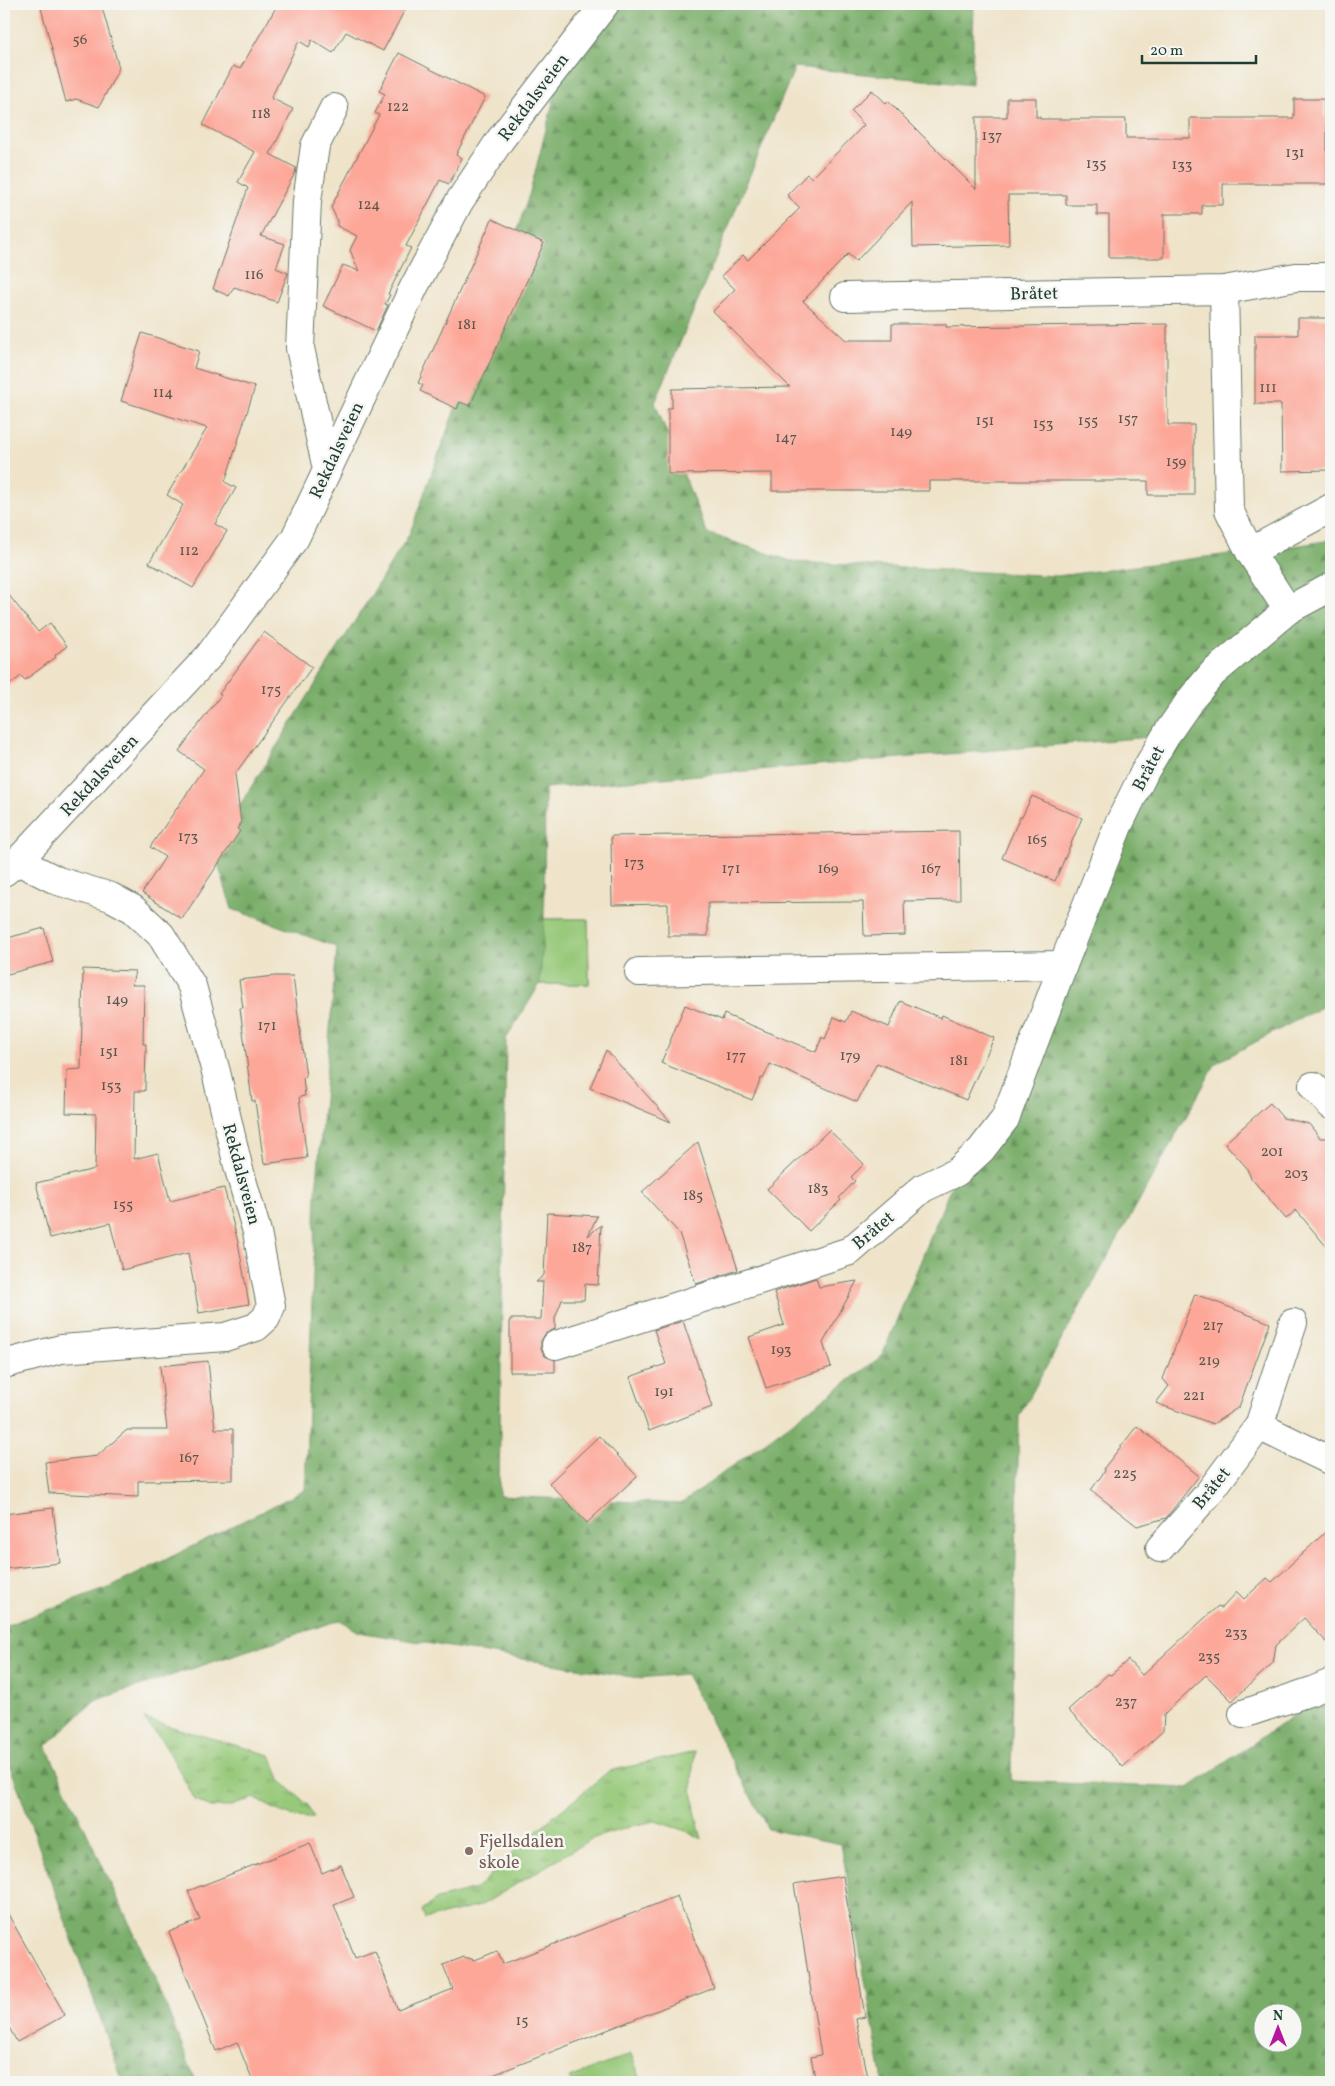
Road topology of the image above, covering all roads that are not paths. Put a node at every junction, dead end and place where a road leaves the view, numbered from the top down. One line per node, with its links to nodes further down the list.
1 (606, 4): 6 (street, Rekdalsveien)
2 (334, 108): 6 (street)
3 (1331, 278): 4 (street, Bråtet)
4 (1224, 290): 5 (street, Bråtet); 8 (street)
5 (845, 297)
6 (328, 468): 11 (street, Rekdalsveien)
7 (1331, 508): 8 (street)
8 (1250, 552): 10 (street)
9 (1331, 587): 10 (street, Bråtet)
10 (1288, 610): 12 (street, Bråtet)
11 (11, 867): 16 (street, Rekdalsveien)
12 (1063, 964): 13 (street); 15 (street, Bråtet)
13 (639, 972)
14 (1293, 1323): 17 (street, Bråtet)
15 (556, 1345)
16 (4, 1364)
17 (1259, 1426): 18 (street); 19 (street, Bråtet)
18 (1331, 1461)
19 (1160, 1548)
20 (1331, 1683): 21 (street)
21 (1243, 1714)

